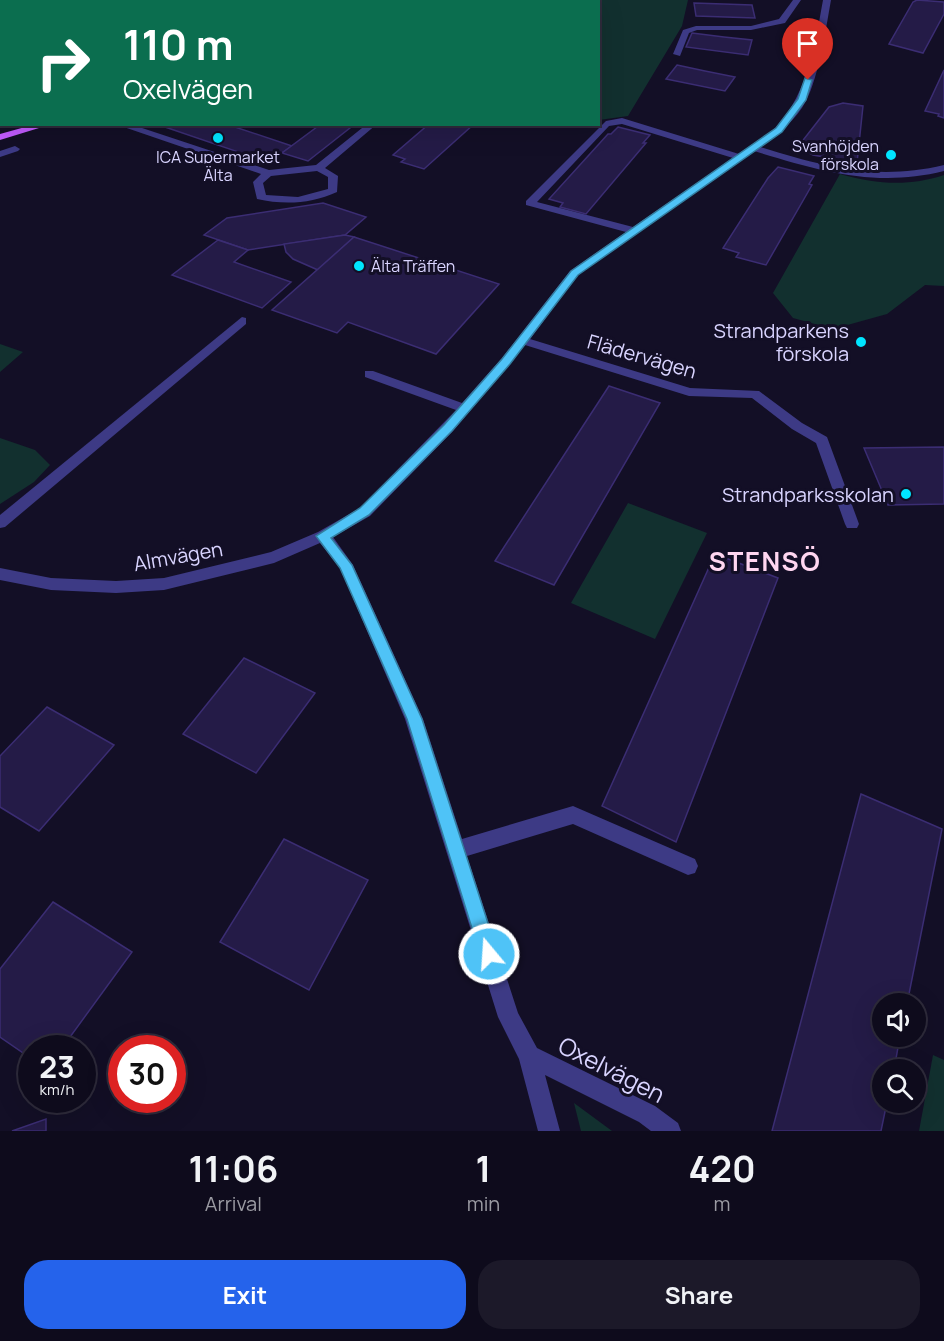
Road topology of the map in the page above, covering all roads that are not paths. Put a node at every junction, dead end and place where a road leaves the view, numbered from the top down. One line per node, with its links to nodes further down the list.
1 (797, 0): 3 (street)
2 (827, 0): 10 (street)
3 (677, 54)
4 (41, 126): 9 (main road)
5 (125, 126): 8 (street)
6 (150, 126): 8 (street)
7 (371, 126): 14 (street)
8 (139, 131): 16 (street)
9 (0, 138)
10 (753, 148): 13 (street); 15 (street)
11 (15, 149): 12 (street)
12 (0, 154)
13 (740, 157): 17 (street); 17 (street)
14 (319, 168): 16 (street); 16 (street)
15 (944, 168)
16 (268, 173)
17 (636, 231): 19 (street)
18 (242, 321): 22 (street)
19 (521, 340): 21 (street); 23 (street, Flädervägen)
20 (369, 374): 21 (street)
21 (465, 409): 24 (street)
22 (0, 523)
23 (852, 524)
24 (323, 536): 25 (street, Almvägen); 26 (street, Oxelvägen)
25 (0, 574)
26 (456, 850): 27 (street); 28 (street, Oxelvägen)
27 (688, 866)
28 (529, 1056): 29 (street, Oxelvägen); 30 (street, Oxelvägen)
29 (549, 1131)
30 (670, 1131)

